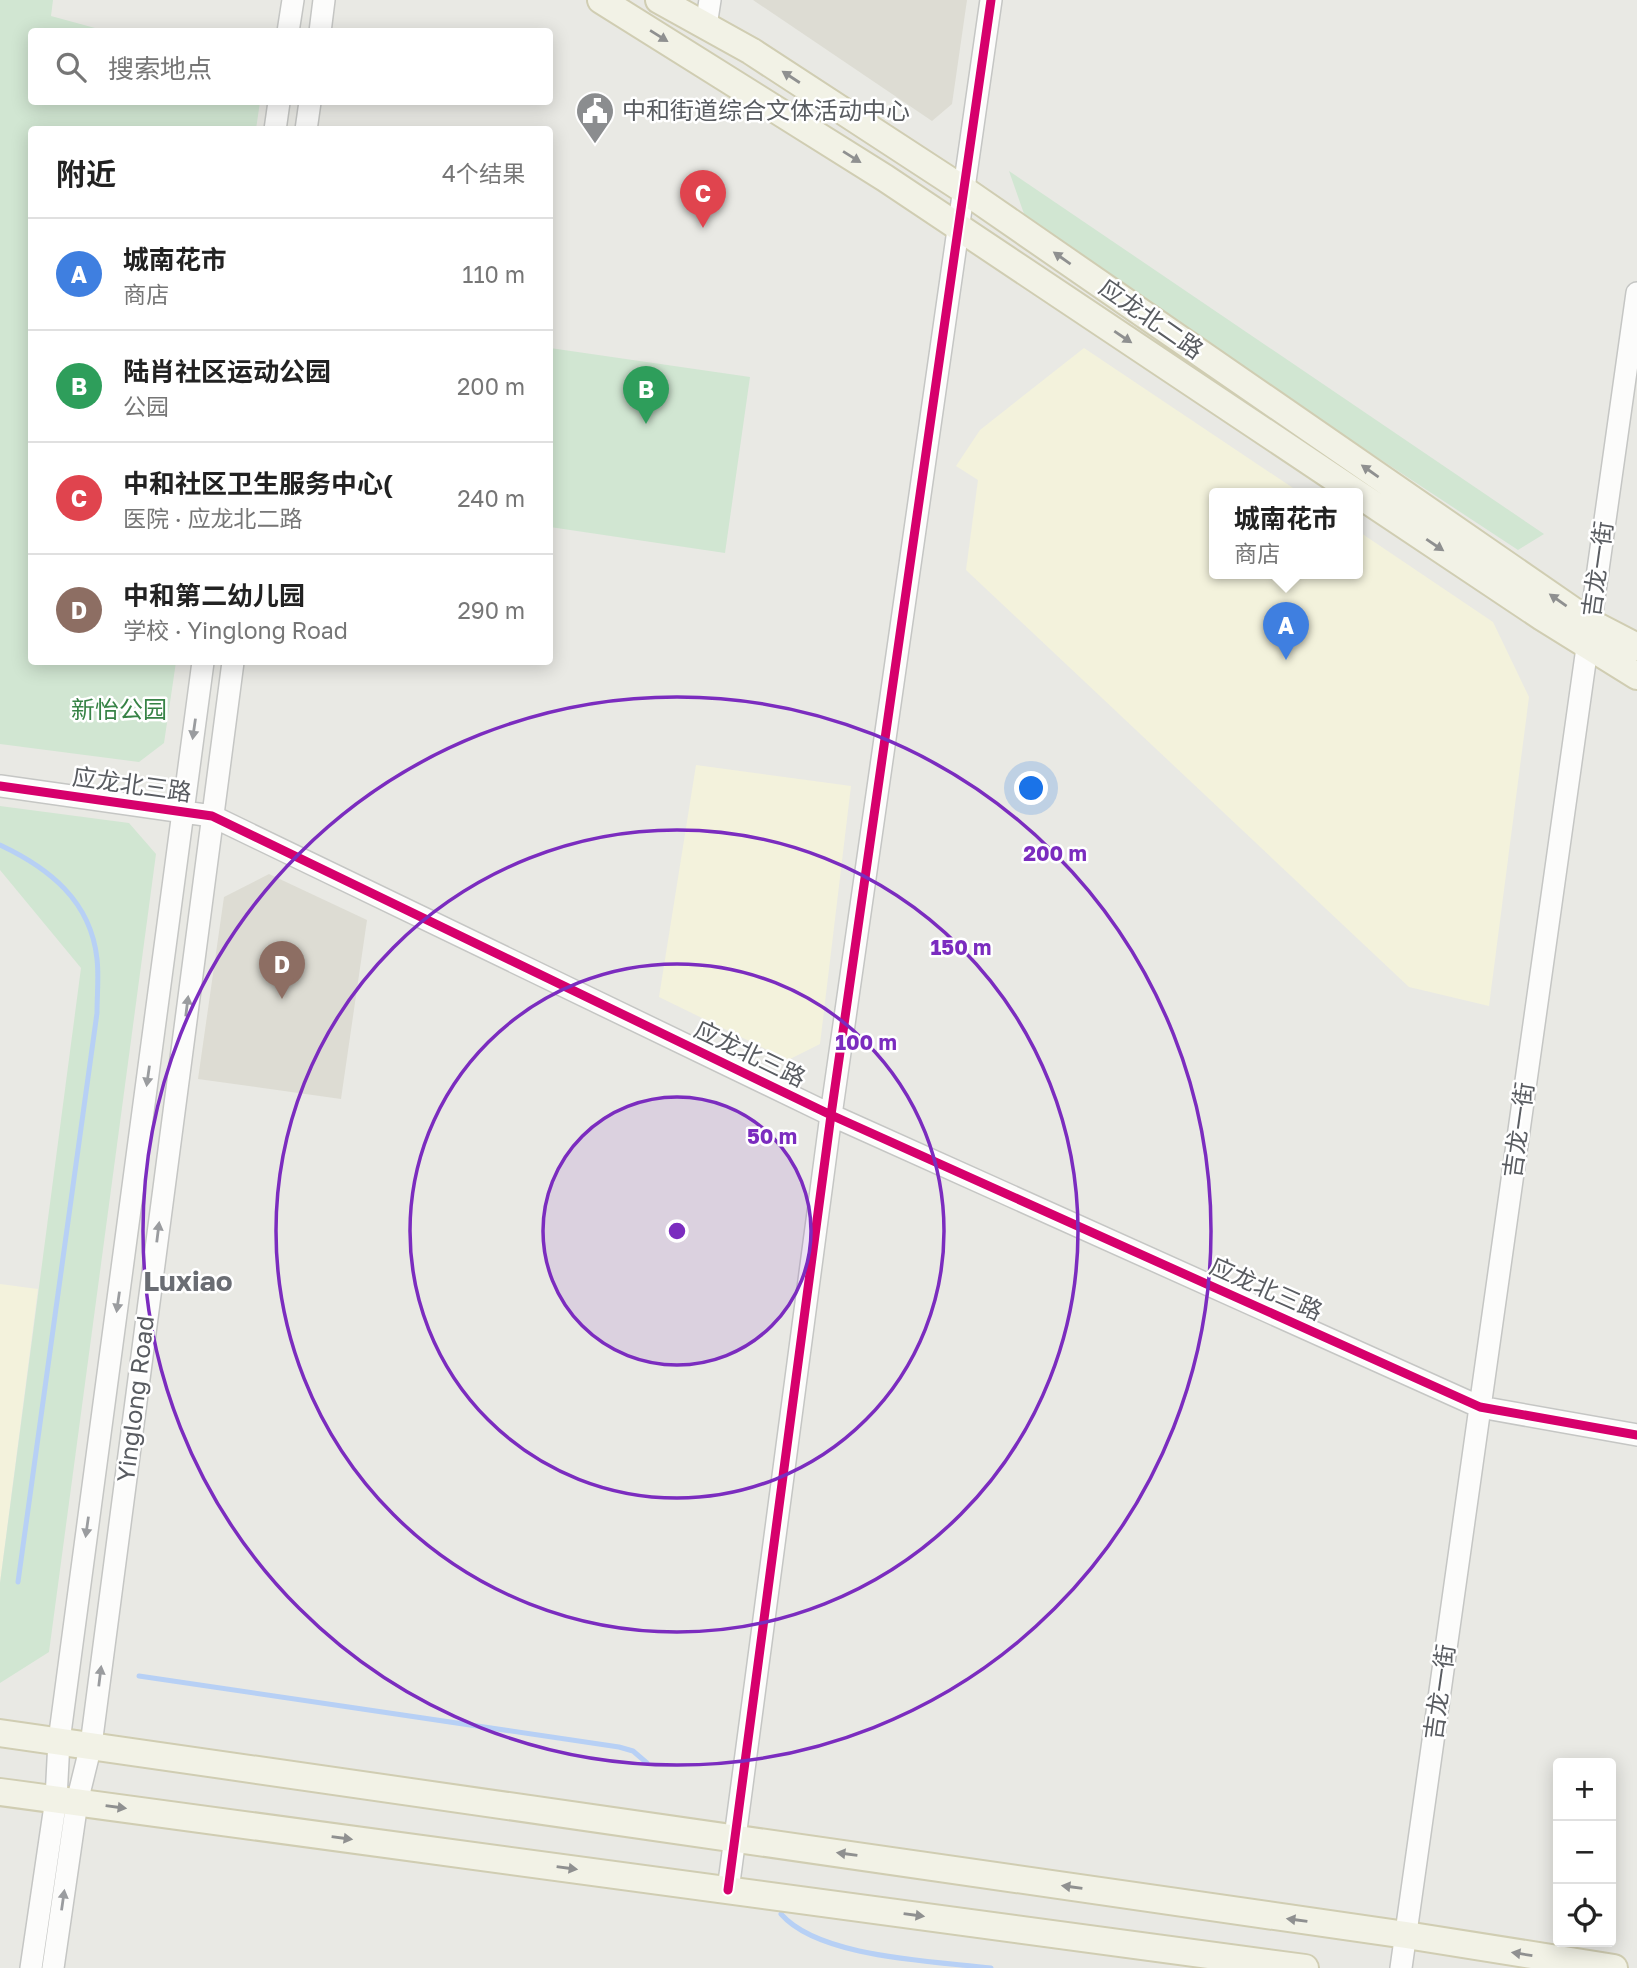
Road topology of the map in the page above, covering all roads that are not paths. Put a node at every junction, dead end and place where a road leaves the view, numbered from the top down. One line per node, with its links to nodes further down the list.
1 (293, 0): 8 (street)
2 (324, 0): 9 (street)
3 (601, 0): 15 (main road, 应龙北二路, one-way to 15)
4 (659, 0): 7 (main road, 应龙北二路)
5 (710, 0): 7 (street)
6 (991, 0): 14 (street)
7 (706, 26): 14 (main road, 应龙北二路, one-way to 7)
8 (289, 28)
9 (320, 28)
10 (279, 105): 12 (street)
11 (310, 105): 13 (street)
12 (276, 126)
13 (307, 126)
14 (964, 190): 15 (street); 19 (main road, 应龙北二路, one-way to 14)
15 (959, 228): 17 (main road, 应龙北二路, one-way to 17); 27 (street)
16 (1637, 293): 19 (street, 吉龙一街)
17 (1349, 488)
18 (1363, 497): 19 (main road, 应龙北二路, one-way to 19)
19 (1589, 634): 20 (main road, 应龙北二路); 23 (main road, 应龙北二路); 28 (street, 吉龙一街)
20 (1637, 647)
21 (204, 665): 25 (street, Yinglong Road, one-way to 25)
22 (233, 665): 26 (street, Yinglong Road)
23 (1637, 676)
24 (0, 786): 25 (street, 应龙北三路)
25 (183, 810): 26 (street, 应龙北三路); 31 (street, Yinglong Road, one-way to 31)
26 (212, 816): 27 (street, 应龙北三路); 32 (street, Yinglong Road, one-way to 26)
27 (831, 1115): 28 (street, 应龙北三路); 35 (street)
28 (1480, 1407): 29 (street, 应龙北三路); 37 (street, 吉龙一街)
29 (1637, 1435)
30 (0, 1733): 31 (main road)
31 (59, 1741): 32 (main road); 34 (street, Yinglong Road)
32 (90, 1745): 34 (street, Yinglong Road); 35 (main road)
33 (0, 1792): 34 (main road)
34 (67, 1801): 36 (main road, one-way to 36); 38 (street, Yinglong Road); 39 (street, Yinglong Road, one-way to 34)
35 (734, 1838): 36 (street); 37 (main road, one-way to 35)
36 (728, 1890): 40 (main road, one-way to 40)
37 (1406, 1935): 41 (street, 吉龙一街); 42 (main road, one-way to 37)
38 (31, 1968)
39 (53, 1968)
40 (1306, 1968)
41 (1401, 1968)
42 (1614, 1968)

